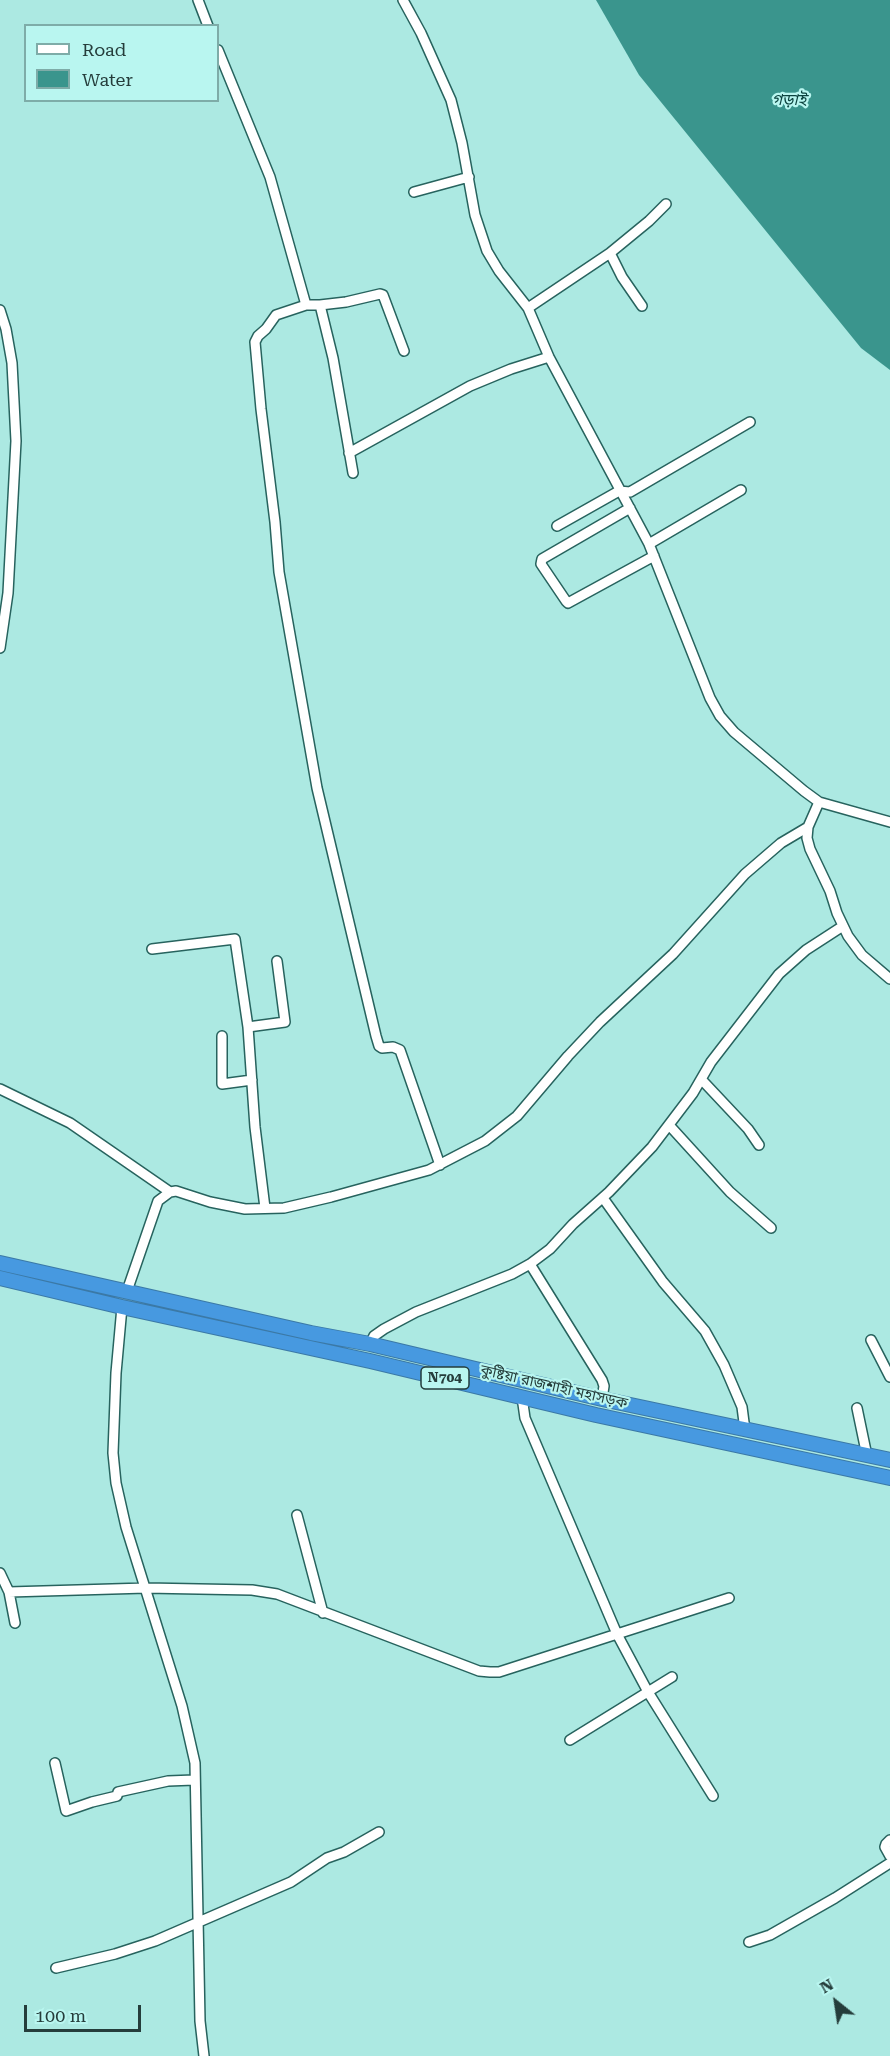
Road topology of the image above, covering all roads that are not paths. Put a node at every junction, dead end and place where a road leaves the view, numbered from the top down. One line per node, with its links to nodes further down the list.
1 (198, 0): 3 (street)
2 (403, 0): 5 (street)
3 (207, 24)
4 (219, 52): 9 (street)
5 (469, 177): 6 (street); 12 (street)
6 (414, 192)
7 (666, 204): 8 (street)
8 (610, 253): 11 (street); 12 (street)
9 (306, 305): 10 (street); 42 (street)
10 (320, 305): 14 (street); 19 (street)
11 (642, 306)
12 (528, 308): 15 (street)
13 (0, 310): 16 (street)
14 (404, 351)
15 (549, 357): 19 (street); 22 (street)
16 (12, 363): 17 (street); 27 (street)
17 (0, 364)
18 (750, 422): 22 (street)
19 (349, 453): 20 (street)
20 (353, 473)
21 (741, 490): 25 (street)
22 (619, 491): 23 (street); 24 (street)
23 (630, 508): 25 (street); 26 (street)
24 (557, 526)
25 (649, 544): 26 (street)
26 (654, 556): 28 (street)
27 (0, 648)
28 (819, 802): 29 (street); 30 (street)
29 (890, 822)
30 (808, 827): 31 (street); 42 (street)
31 (843, 926): 34 (street); 37 (street)
32 (152, 949): 35 (street)
33 (277, 961): 35 (street)
34 (890, 978)
35 (248, 1027): 38 (street)
36 (222, 1036): 38 (street)
37 (701, 1079): 40 (street); 41 (street)
38 (252, 1080): 45 (street)
39 (0, 1089): 43 (street)
40 (669, 1125): 44 (street); 46 (street)
41 (759, 1145)
42 (440, 1165): 45 (street)
43 (170, 1192): 45 (street); 51 (street)
44 (603, 1198): 48 (street); 62 (street)
45 (265, 1208)
46 (771, 1228)
47 (0, 1263): 50 (highway, কুষ্টিয়া রাজশাহী মহাসড়ক / N704)
48 (530, 1264): 55 (street); 59 (street)
49 (0, 1278): 52 (highway, কুষ্টিয়া রাজশাহী মহাসড়ক / N704)
50 (90, 1284): 51 (highway, কুষ্টিয়া রাজশাহী মহাসড়ক / N704); 52 (highway)
51 (127, 1291): 55 (highway, কুষ্টিয়া রাজশাহী মহাসড়ক / N704)
52 (87, 1298): 53 (highway, কুষ্টিয়া রাজশাহী মহাসড়ক / N704)
53 (122, 1307): 58 (highway, কুষ্টিয়া রাজশাহী মহাসড়ক / N704); 68 (street)
54 (871, 1340): 56 (street)
55 (370, 1344): 57 (highway, কুষ্টিয়া রাজশাহী মহাসড়ক / N704)
56 (890, 1377)
57 (564, 1391): 59 (highway, কুষ্টিয়া রাজশাহী মহাসড়ক / N704); 60 (highway)
58 (522, 1397): 60 (highway, কুষ্টিয়া রাজশাহী মহাসড়ক / N704); 73 (street)
59 (602, 1400): 62 (highway, কুষ্টিয়া রাজশাহী মহাসড়ক / N704)
60 (560, 1406): 65 (highway, কুষ্টিয়া রাজশাহী মহাসড়ক / N704)
61 (857, 1408): 63 (street)
62 (744, 1430): 63 (highway, কুষ্টিয়া রাজশাহী মহাসড়ক / N704)
63 (867, 1456): 64 (highway, কুষ্টিয়া রাজশাহী মহাসড়ক / N704)
64 (888, 1460): 65 (highway)
65 (885, 1477)
66 (297, 1515): 71 (street)
67 (0, 1573): 69 (street)
68 (146, 1588): 69 (street); 71 (street); 78 (street)
69 (9, 1592): 72 (street)
70 (729, 1599): 73 (street)
71 (323, 1612): 73 (street)
72 (15, 1623)
73 (617, 1634): 75 (street)
74 (672, 1677): 75 (street)
75 (648, 1692): 76 (street); 79 (street)
76 (570, 1740)
77 (56, 1763): 78 (street)
78 (194, 1780): 84 (street)
79 (713, 1796)
80 (379, 1832): 84 (street)
81 (890, 1840): 82 (street)
82 (890, 1856)
83 (890, 1863): 85 (street)
84 (197, 1922): 86 (street); 87 (street)
85 (749, 1942)
86 (56, 1968)
87 (204, 2056)

